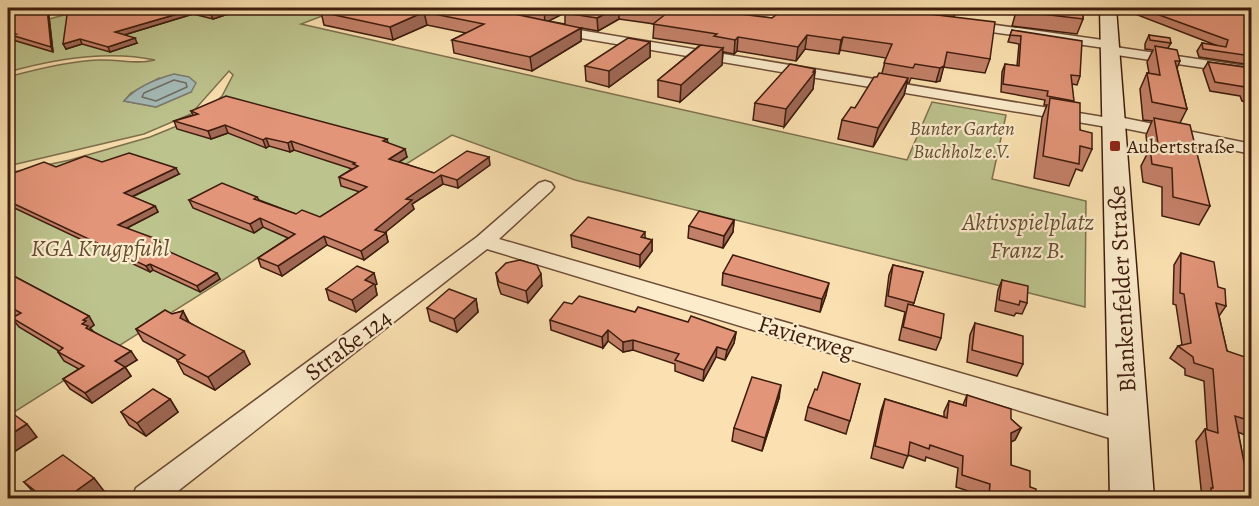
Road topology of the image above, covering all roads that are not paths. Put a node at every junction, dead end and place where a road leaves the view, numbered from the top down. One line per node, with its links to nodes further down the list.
1 (1108, 8): 4 (street, Blankenfelder Straße)
2 (562, 21): 6 (street)
3 (949, 23): 4 (street)
4 (1110, 47): 5 (street); 6 (street, Blankenfelder Straße)
5 (1251, 71)
6 (1114, 124): 7 (street); 10 (street, Blankenfelder Straße)
7 (1251, 149)
8 (545, 187): 9 (street, Straße 124)
9 (484, 241): 10 (street, Favierweg); 11 (street, Straße 124)
10 (1129, 433): 12 (street, Blankenfelder Straße)
11 (147, 498)
12 (1132, 498)

